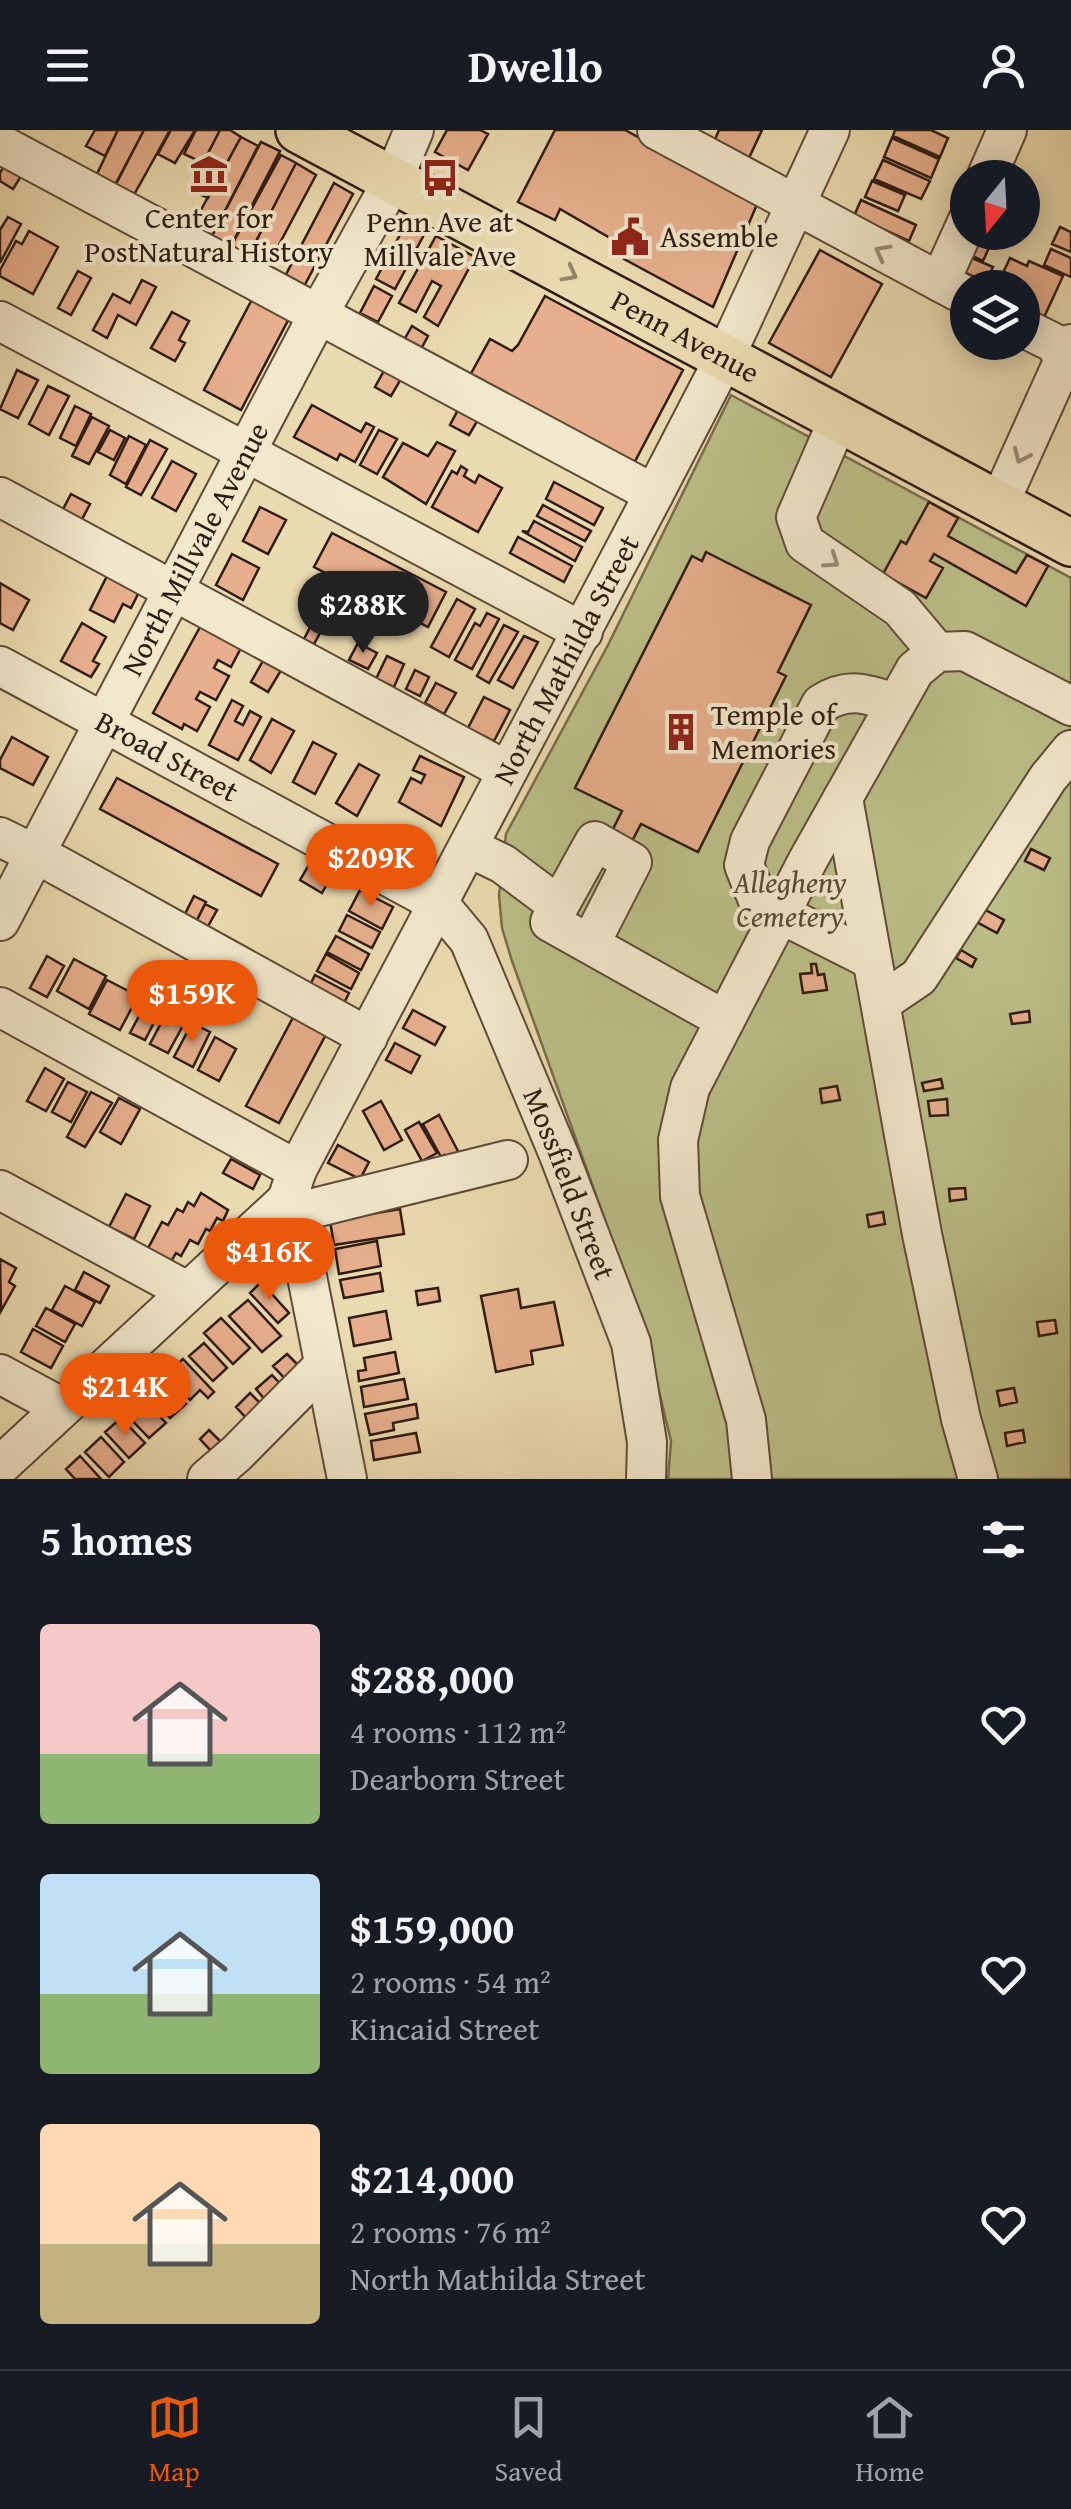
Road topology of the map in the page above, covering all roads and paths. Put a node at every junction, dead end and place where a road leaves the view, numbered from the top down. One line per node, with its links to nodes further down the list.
1 (299, 130): 8 (main road, Penn Avenue)
2 (414, 130): 8 (street, North Millvale Avenue)
3 (657, 130): 9 (street)
4 (830, 130): 9 (street, North Mathilda Street)
5 (1008, 130): 7 (street)
6 (0, 144): 11 (street)
7 (994, 160)
8 (393, 180): 11 (street, North Millvale Avenue); 15 (main road, Penn Avenue, one-way to 15)
9 (797, 208): 10 (street, one-way to 9); 15 (street, North Mathilda Street)
10 (950, 288)
11 (318, 315): 17 (street, North Millvale Avenue); 18 (street)
12 (0, 321): 17 (street)
13 (1040, 336): 14 (street)
14 (1069, 356): 20 (street, one-way to 20)
15 (725, 357): 16 (main road, Penn Avenue); 18 (street, North Mathilda Street)
16 (838, 418): 20 (main road, Penn Avenue); 24 (street, one-way to 24)
17 (246, 454): 22 (street, North Millvale Avenue); 23 (street)
18 (654, 494): 23 (street, North Mathilda Street)
19 (0, 496): 22 (street)
20 (999, 504): 21 (main road, Penn Avenue)
21 (1071, 543)
22 (176, 590): 28 (street, North Millvale Avenue); 30 (street)
23 (582, 632): 30 (street, North Mathilda Street)
24 (937, 652): 26 (street); 27 (street)
25 (0, 666): 28 (street, Broad Street)
26 (894, 703): 31 (street); 37 (street)
27 (1071, 706)
28 (105, 722): 34 (street, North Millvale Avenue); 35 (street, Broad Street)
29 (1071, 750): 41 (street)
30 (507, 771): 33 (street, North Mathilda Street)
31 (843, 798): 37 (street); 40 (street)
32 (0, 837): 34 (street)
33 (468, 847): 35 (street, North Mathilda Street); 36 (street)
34 (34, 855): 38 (street, North Millvale Avenue); 44 (street)
35 (439, 904): 44 (street, North Mathilda Street); 55 (street, Mossfield Street)
36 (559, 906): 39 (street); 39 (street)
37 (779, 915): 40 (street); 43 (street)
38 (0, 921)
39 (590, 944): 43 (street)
40 (872, 960): 41 (street)
41 (882, 1002): 57 (street)
42 (0, 1007): 46 (street)
43 (724, 1020): 56 (street)
44 (368, 1036): 46 (street, North Mathilda Street)
45 (508, 1160): 46 (street)
46 (292, 1185): 48 (street, North Mathilda Street); 49 (street)
47 (0, 1190): 48 (street)
48 (187, 1291): 51 (street, North Mathilda Street)
49 (324, 1364): 53 (street); 54 (street)
50 (0, 1374): 51 (street)
51 (61, 1407): 52 (street, North Mathilda Street)
52 (0, 1466)
53 (206, 1479)
54 (347, 1479)
55 (646, 1479)
56 (752, 1479)
57 (978, 1479)

